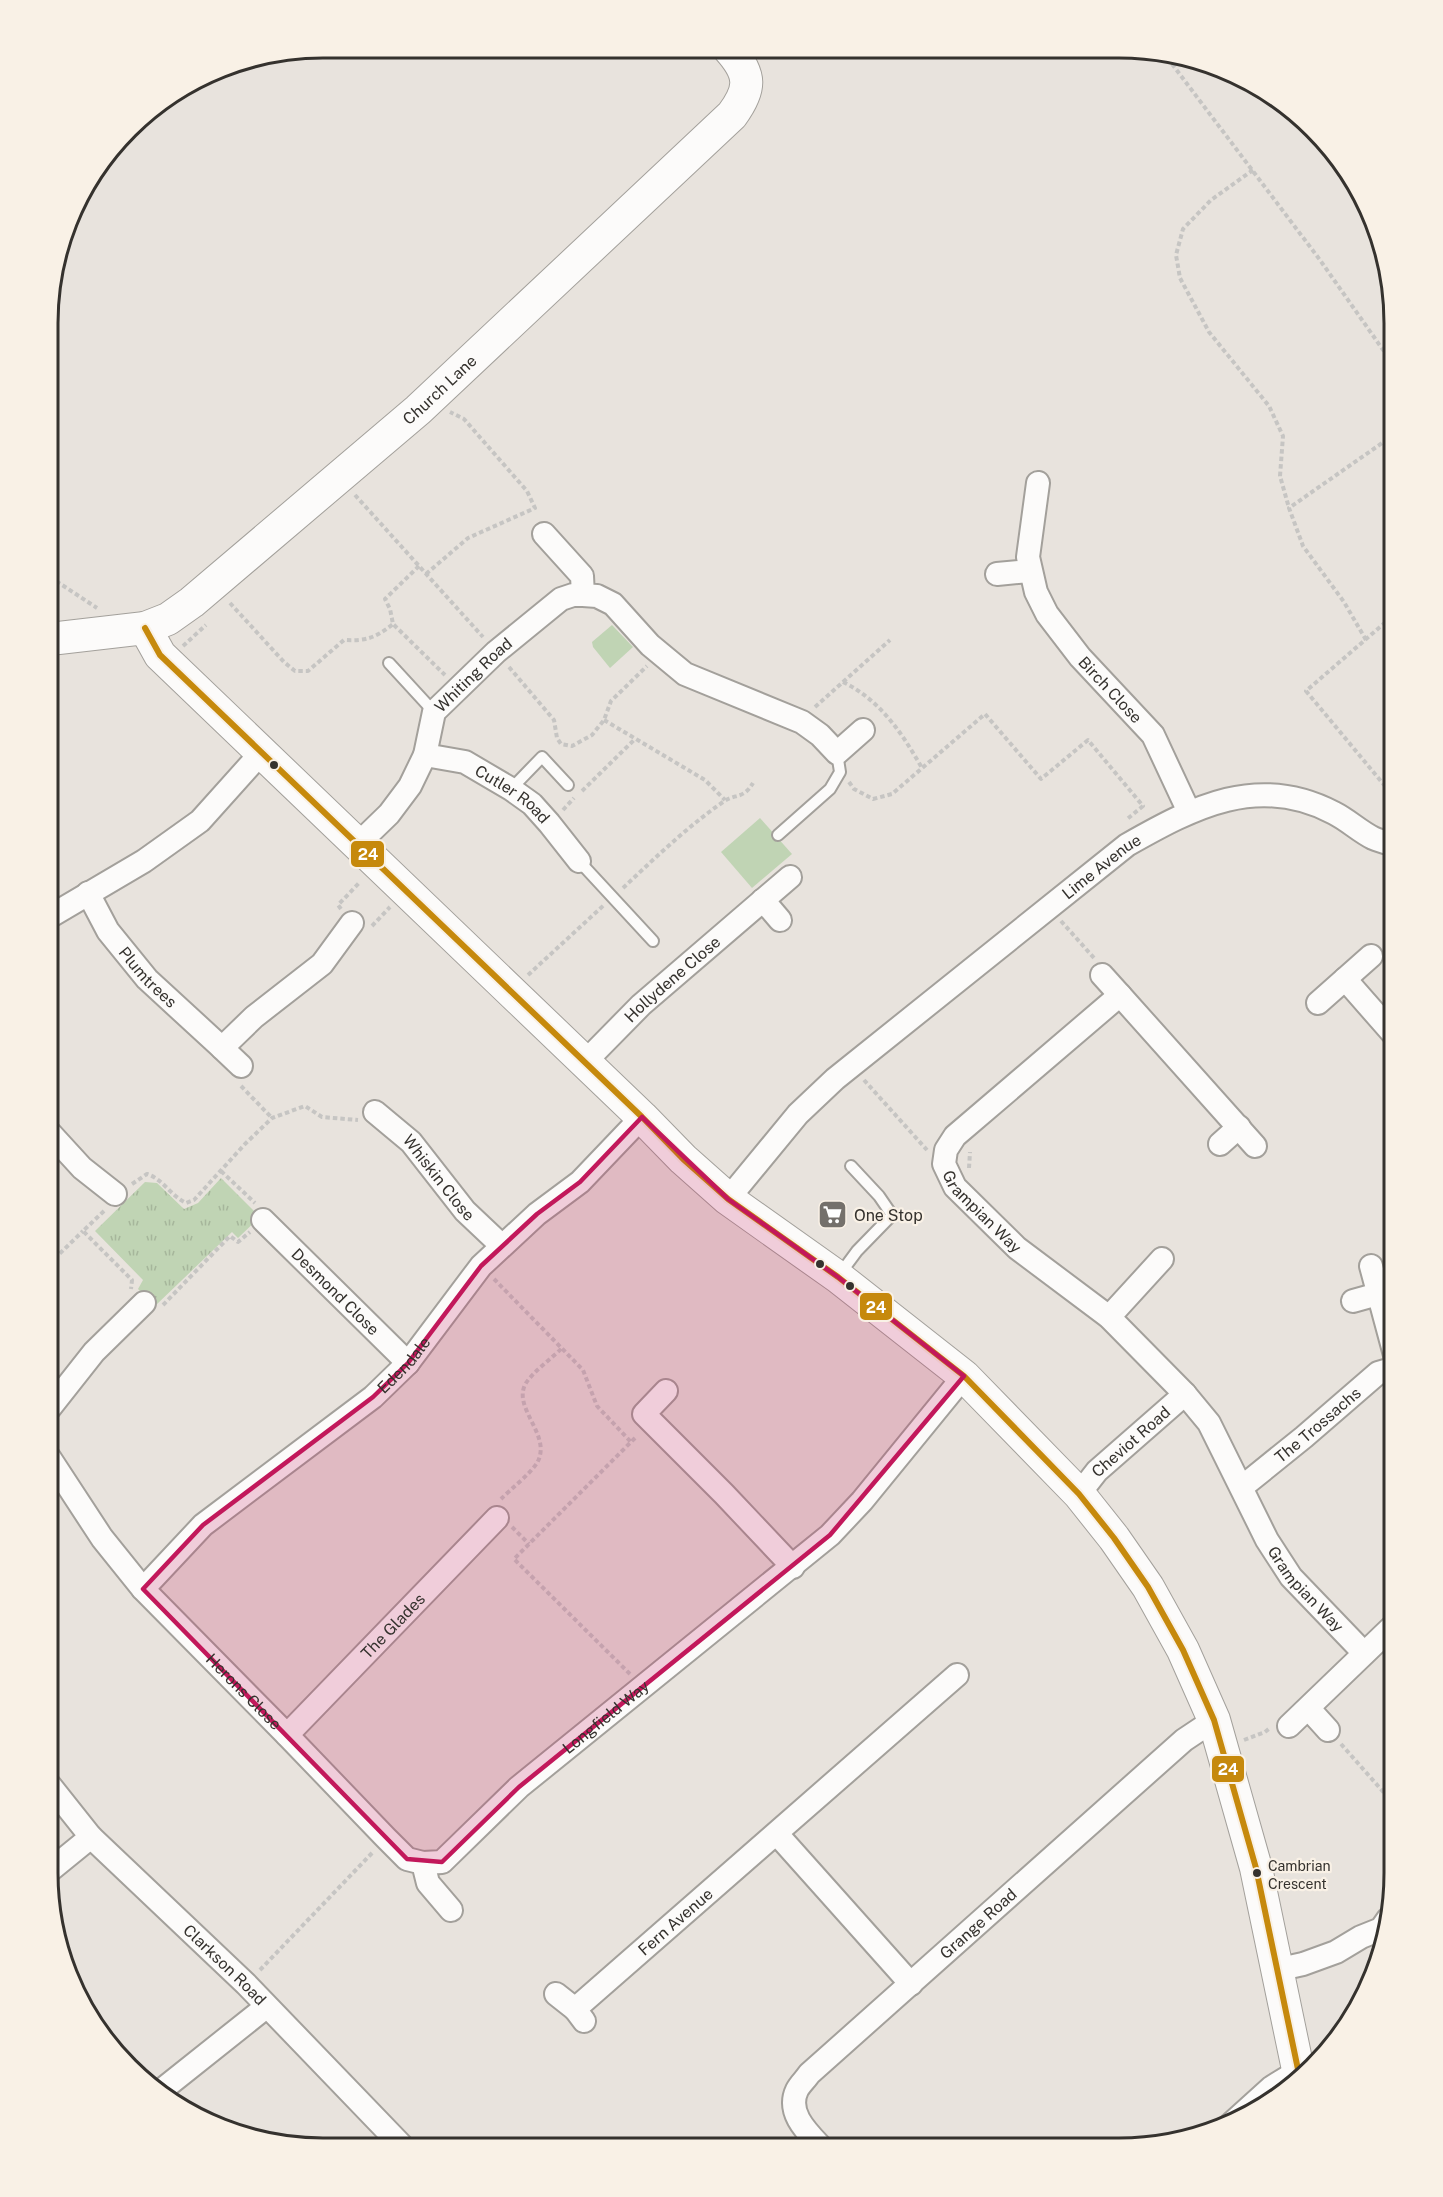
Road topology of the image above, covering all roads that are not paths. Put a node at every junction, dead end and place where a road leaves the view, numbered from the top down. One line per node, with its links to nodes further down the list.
1 (737, 58): 7 (street, Church Lane)
2 (1038, 483): 4 (street, Birch Close)
3 (544, 534): 6 (street)
4 (1029, 570): 5 (street); 17 (street, Birch Close)
5 (997, 573)
6 (583, 595): 10 (street, Whiting Road); 14 (street)
7 (137, 629): 8 (street, Church Lane); 12 (street)
8 (58, 638)
9 (389, 663): 10 (lane)
10 (434, 712): 13 (street, Whiting Road)
11 (863, 730): 14 (street)
12 (261, 753): 20 (street); 23 (street)
13 (425, 755): 16 (street, Cutler Road); 20 (street, Whiting Road)
14 (839, 762): 18 (lane)
15 (568, 785): 16 (lane)
16 (511, 789): 21 (street, Cutler Road)
17 (1189, 812): 19 (street, Lime Avenue); 46 (street, Lime Avenue)
18 (778, 835)
19 (1384, 841)
20 (367, 855): 36 (street)
21 (579, 861): 28 (lane)
22 (790, 877): 24 (street, Hollydene Close)
23 (88, 893): 25 (street); 35 (street, Plumtrees)
24 (763, 900): 26 (street); 36 (street, Hollydene Close)
25 (58, 912)
26 (780, 920)
27 (352, 923): 35 (street)
28 (653, 940)
29 (1371, 956): 31 (street)
30 (1102, 975): 32 (street)
31 (1345, 979): 33 (street); 34 (street)
32 (1120, 995): 40 (street); 56 (street, Grampian Way)
33 (1318, 1003)
34 (1384, 1023)
35 (222, 1048): 37 (street, Plumtrees)
36 (584, 1063): 39 (street)
37 (240, 1066)
38 (375, 1112): 48 (street, Whiskin Close)
39 (642, 1117): 46 (street); 48 (street, Edendale)
40 (1239, 1127): 42 (street); 43 (street)
41 (58, 1142): 45 (street)
42 (1220, 1144)
43 (1256, 1146)
44 (851, 1166): 51 (lane)
45 (115, 1194)
46 (728, 1199): 51 (street)
47 (263, 1220): 57 (street, Desmond Close)
48 (501, 1245): 57 (street, Edendale)
49 (1161, 1258): 56 (street)
50 (1371, 1266): 52 (street)
51 (838, 1277): 59 (street)
52 (1378, 1294): 53 (street); 55 (street)
53 (1353, 1301)
54 (144, 1303): 62 (street)
55 (1384, 1315)
56 (1109, 1317): 61 (street, Grampian Way)
57 (408, 1363): 68 (street, Edendale)
58 (1384, 1371): 64 (street, The Trossachs)
59 (964, 1376): 65 (street); 67 (street, Longfield Way)
60 (666, 1391): 67 (street)
61 (1185, 1394): 64 (street, Grampian Way); 65 (street, Cheviot Road)
62 (58, 1398)
63 (58, 1471): 68 (street, Herons Close)
64 (1242, 1487): 70 (street, Grampian Way)
65 (1079, 1494): 75 (street)
66 (497, 1518): 76 (street, The Glades)
67 (793, 1567): 80 (street, Longfield Way)
68 (143, 1588): 76 (street, Herons Close)
69 (1384, 1635): 70 (street)
70 (1364, 1653): 72 (street)
71 (957, 1675): 78 (street, Fern Avenue)
72 (1309, 1708): 73 (street); 74 (street)
73 (1289, 1726)
74 (1328, 1730)
75 (1217, 1732): 84 (street); 85 (street, Grange Road)
76 (288, 1735): 80 (street, Herons Close)
77 (58, 1795): 79 (street, Clarkson Road)
78 (777, 1834): 85 (street); 86 (street, Fern Avenue)
79 (91, 1838): 81 (street); 87 (street, Clarkson Road)
80 (423, 1863): 82 (street)
81 (58, 1864)
82 (451, 1910)
83 (1378, 1929): 84 (street)
84 (1276, 1970): 88 (street)
85 (911, 1984): 93 (street, Grange Road)
86 (556, 1994)
87 (266, 2007): 90 (street); 92 (street, Clarkson Road)
88 (1298, 2069)
89 (1283, 2082): 91 (street)
90 (166, 2087)
91 (1259, 2099)
92 (393, 2138)
93 (813, 2138)

